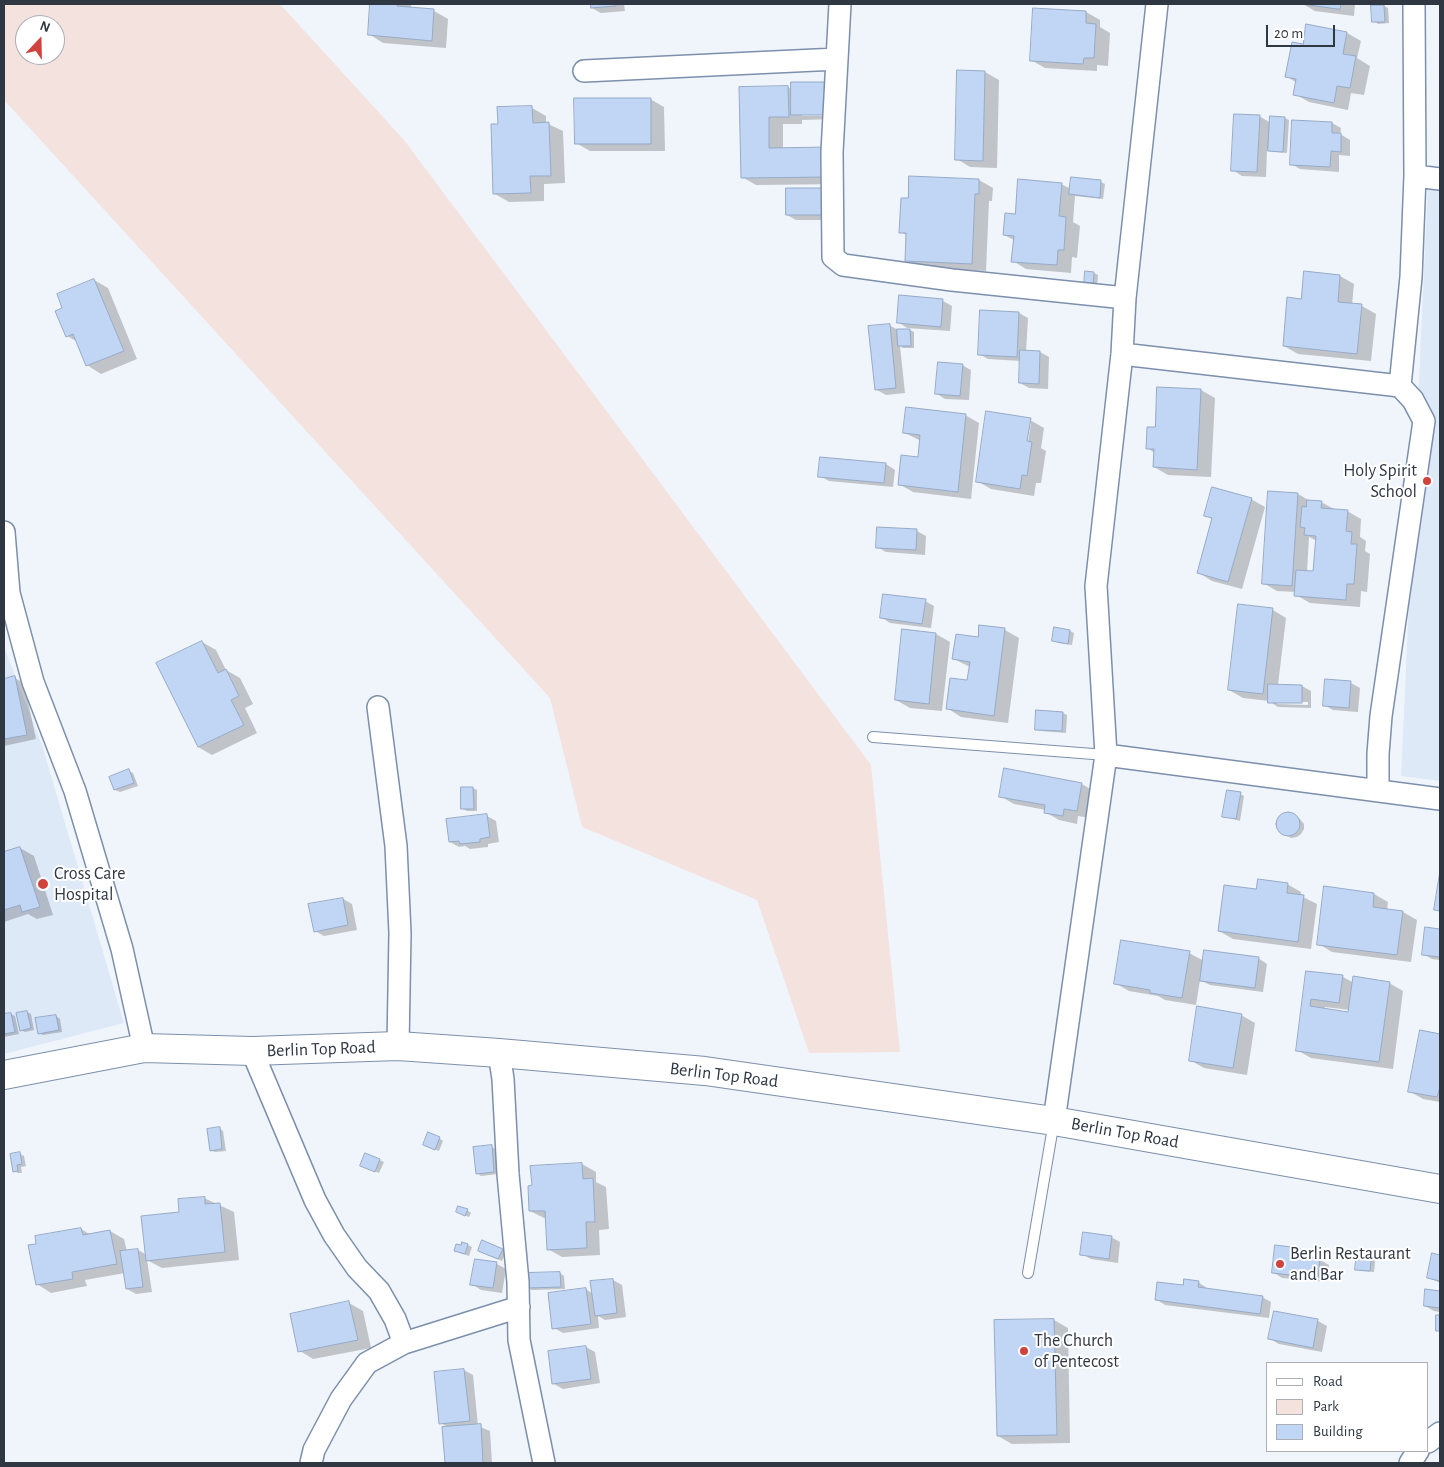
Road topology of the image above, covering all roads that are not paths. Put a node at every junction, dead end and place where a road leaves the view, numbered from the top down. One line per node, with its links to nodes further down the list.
1 (840, 4): 4 (street)
2 (1157, 4): 8 (street)
3 (1414, 4): 6 (street)
4 (837, 59): 5 (street); 8 (street)
5 (584, 71)
6 (1415, 176): 7 (street); 10 (street)
7 (1440, 179)
8 (1125, 298): 9 (street)
9 (1122, 354): 10 (street); 15 (street)
10 (1400, 386): 16 (street)
11 (4, 532): 12 (street)
12 (6, 593): 19 (street)
13 (378, 707): 18 (street)
14 (873, 737): 15 (lane)
15 (1106, 755): 16 (street); 23 (street)
16 (1378, 791): 17 (street)
17 (1440, 799)
18 (398, 1046): 20 (street, Berlin Top Road); 21 (street, Berlin Top Road)
19 (144, 1048): 20 (street, Berlin Top Road); 22 (street, Berlin Top Road)
20 (252, 1051): 27 (street)
21 (499, 1053): 23 (street, Berlin Top Road); 26 (street)
22 (4, 1075)
23 (1054, 1121): 24 (street, Berlin Top Road); 25 (lane)
24 (1440, 1189)
25 (1028, 1273)
26 (519, 1307): 27 (street); 32 (street)
27 (404, 1343): 31 (street)
28 (1440, 1433): 29 (street)
29 (1429, 1441)
30 (1417, 1452): 33 (street)
31 (311, 1463)
32 (544, 1463)
33 (1410, 1463)

